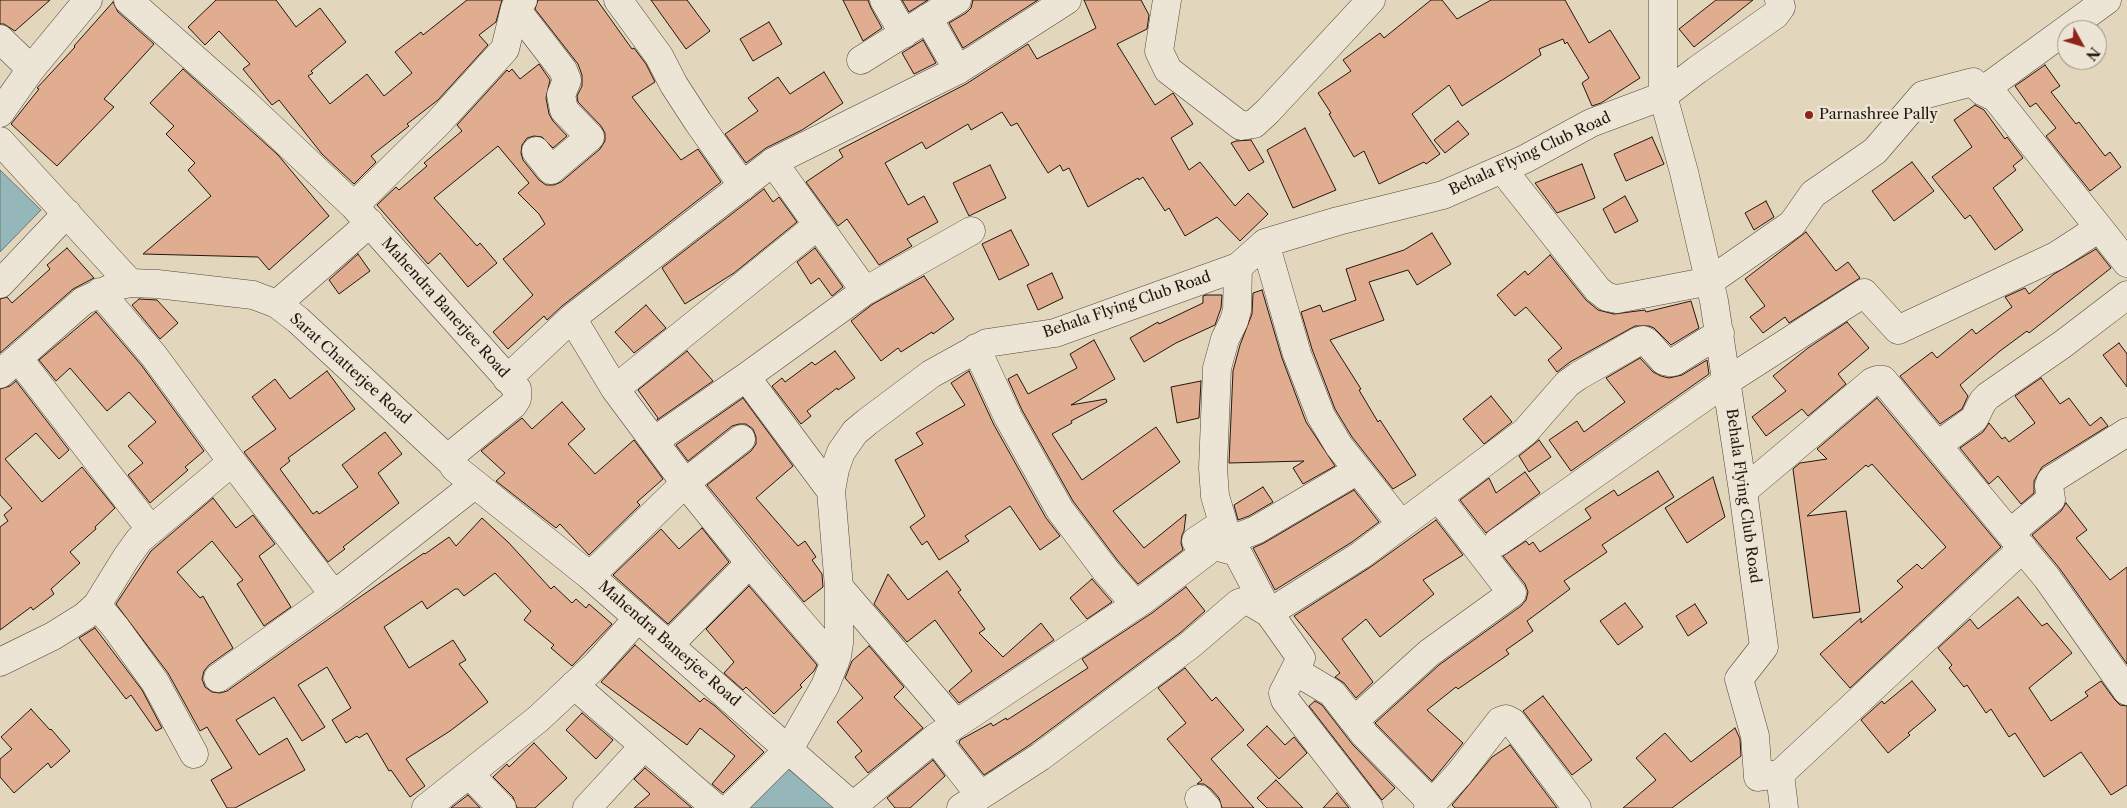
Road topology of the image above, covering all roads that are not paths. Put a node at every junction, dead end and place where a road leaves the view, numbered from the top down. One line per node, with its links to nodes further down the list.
1 (88, 0): 17 (street)
2 (618, 0): 26 (street)
3 (884, 0): 14 (street)
4 (957, 0): 13 (street)
5 (1067, 0): 18 (street)
6 (1167, 0): 7 (street)
7 (1371, 0)
8 (1663, 0): 20 (street, Behala Flying Club Road)
9 (1780, 0): 20 (street)
10 (2107, 0): 19 (street)
11 (139, 4): 28 (street, Mahendra Banerjee Road)
12 (519, 4): 23 (street); 28 (street)
13 (928, 18): 14 (street); 18 (street)
14 (904, 34): 16 (street)
15 (0, 39): 17 (street)
16 (861, 60)
17 (31, 69): 21 (street)
18 (958, 70): 24 (street)
19 (1982, 91): 30 (street); 35 (street)
20 (1663, 96): 25 (street, Behala Flying Club Road); 35 (street, Behala Flying Club Road)
21 (0, 113)
22 (0, 141): 27 (street)
23 (536, 151)
24 (773, 162): 26 (street); 29 (street)
25 (1502, 169): 32 (street, Behala Flying Club Road); 35 (street)
26 (743, 186): 42 (street)
27 (67, 213): 36 (street); 37 (street)
28 (362, 215): 41 (street); 47 (street, Mahendra Banerjee Road)
29 (818, 225): 38 (street); 49 (street)
30 (2099, 228): 33 (street); 48 (street)
31 (971, 231): 38 (street)
32 (1265, 243): 34 (street, Behala Flying Club Road); 56 (street)
33 (2127, 263)
34 (1238, 267): 44 (street, Behala Flying Club Road); 65 (street)
35 (1710, 281): 43 (street, Behala Flying Club Road)
36 (130, 283): 39 (street, Sarat Chatterjee Road); 41 (street, Sarat Chatterjee Road)
37 (0, 284)
38 (864, 291): 46 (street)
39 (100, 292): 45 (street, Sarat Chatterjee Road); 54 (street)
40 (2127, 294): 53 (street)
41 (277, 304): 55 (street, Sarat Chatterjee Road)
42 (572, 318): 47 (street); 49 (street)
43 (1720, 333): 48 (street, Behala Flying Club Road); 61 (street)
44 (976, 348): 59 (street, Behala Flying Club Road); 72 (street)
45 (7, 363): 63 (street)
46 (746, 377): 52 (street); 59 (street)
47 (507, 379): 55 (street, Mahendra Banerjee Road)
48 (1727, 381): 60 (street, Behala Flying Club Road); 66 (street)
49 (615, 390): 52 (street)
50 (2127, 432): 64 (street)
51 (741, 439): 57 (street)
52 (654, 441): 57 (street)
53 (1938, 445): 60 (street); 64 (street)
54 (232, 462): 63 (street); 70 (street)
55 (451, 462): 58 (street, Mahendra Banerjee Road)
56 (1358, 470): 62 (street); 65 (street)
57 (685, 483): 67 (street); 68 (street)
58 (474, 485): 68 (street, Mahendra Banerjee Road); 70 (street)
59 (831, 491): 69 (street, Behala Flying Club Road)
60 (1743, 491): 88 (street, Behala Flying Club Road)
61 (1438, 497): 62 (street); 82 (street)
62 (1401, 524): 73 (street)
63 (151, 530): 71 (street)
64 (2017, 540): 81 (street); 88 (street)
65 (1196, 541): 72 (street); 73 (street)
66 (1498, 542)
67 (750, 563): 75 (street); 77 (street)
68 (590, 576): 74 (street, Mahendra Banerjee Road)
69 (838, 587): 77 (street, Behala Flying Club Road); 83 (street)
70 (334, 595): 79 (street)
71 (97, 605): 76 (street); 86 (street)
72 (1136, 605): 83 (street)
73 (1269, 613): 78 (street); 89 (street)
74 (638, 618): 75 (street, Mahendra Banerjee Road); 80 (street)
75 (670, 644): 85 (street, Mahendra Banerjee Road)
76 (0, 662)
77 (835, 662): 85 (street, Behala Flying Club Road)
78 (1295, 671): 82 (street); 97 (street)
79 (218, 678)
80 (574, 685): 84 (street); 87 (street)
81 (2127, 691)
82 (1354, 721): 90 (street)
83 (945, 731): 89 (street); 91 (street)
84 (644, 746): 94 (street); 95 (street)
85 (789, 749): 91 (street, Mahendra Banerjee Road); 96 (street, Behala Flying Club Road)
86 (194, 754)
87 (469, 774): 92 (street); 93 (street)
88 (1780, 774): 99 (street)
89 (970, 801)
90 (1430, 806): 98 (street)
91 (854, 807)
92 (426, 808)
93 (502, 808)
94 (587, 808)
95 (716, 808)
96 (730, 808)
97 (1369, 808)
98 (1577, 808)
99 (1784, 808)

